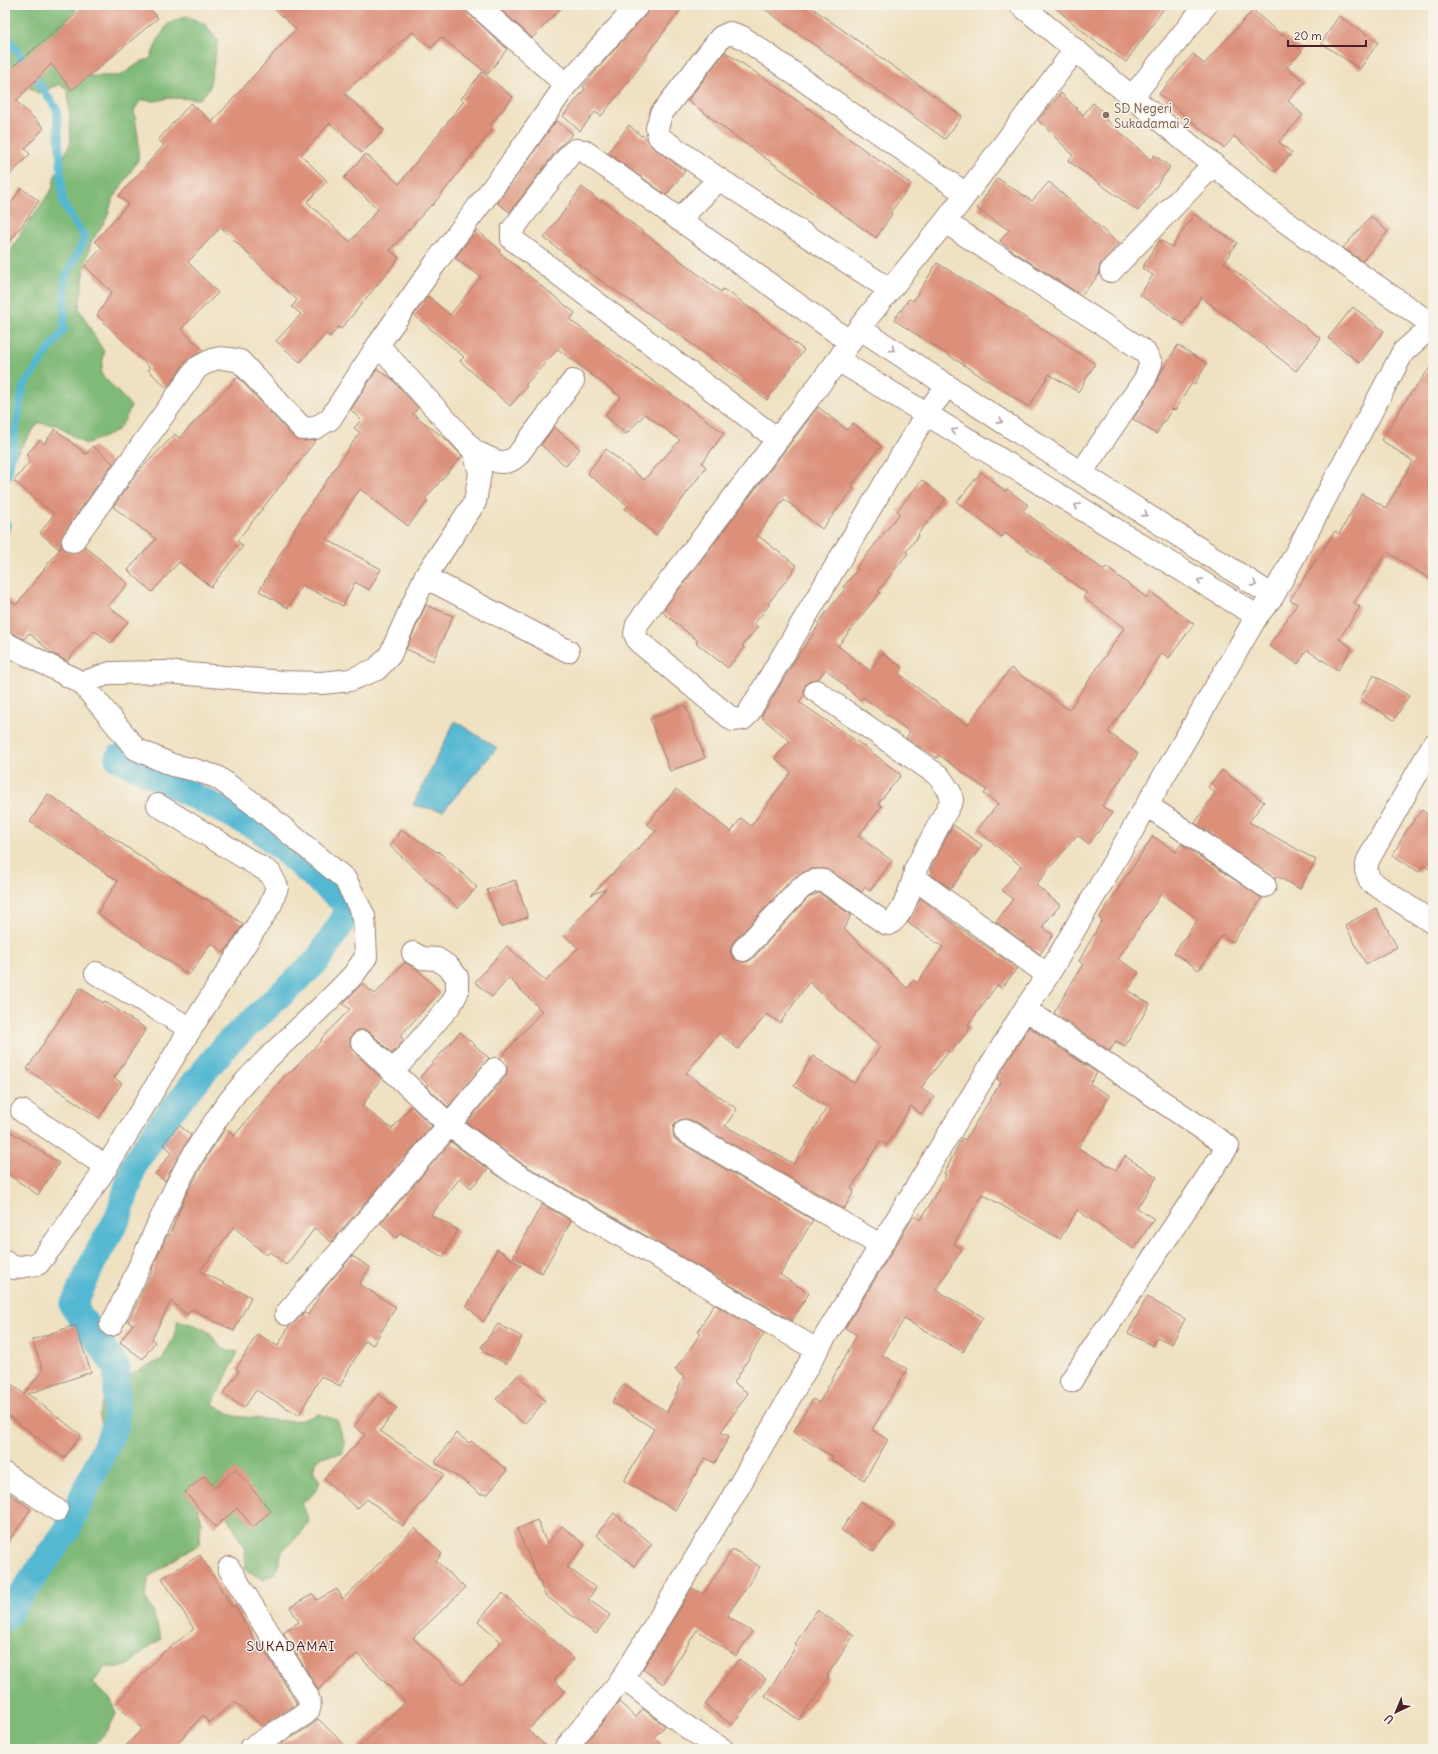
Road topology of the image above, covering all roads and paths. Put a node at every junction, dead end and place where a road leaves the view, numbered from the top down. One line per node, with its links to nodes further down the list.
1 (477, 5): 6 (street)
2 (638, 5): 6 (street)
3 (1021, 5): 5 (street)
4 (1206, 5): 7 (street)
5 (1075, 50): 7 (street); 10 (street)
6 (566, 84): 17 (street)
7 (1132, 97): 8 (street)
8 (1213, 165): 13 (street); 15 (street)
9 (719, 179): 10 (street); 11 (street); 14 (street)
10 (966, 194): 12 (street)
11 (679, 220): 16 (street); 22 (street)
12 (945, 222): 14 (street); 24 (street)
13 (1111, 271)
14 (889, 289): 16 (street)
15 (1433, 325): 29 (street)
16 (854, 335): 18 (street); 20 (street, one-way to 20)
17 (378, 345): 23 (street); 27 (street)
18 (838, 360): 21 (street); 22 (street)
19 (573, 381): 23 (street)
20 (947, 386): 21 (street); 24 (street, one-way to 24)
21 (926, 414): 22 (street); 26 (street, one-way to 21)
22 (777, 439)
23 (474, 451): 28 (street)
24 (1081, 473): 25 (street)
25 (1118, 496): 26 (street); 29 (street, one-way to 29)
26 (1104, 522): 30 (street, one-way to 26)
27 (73, 541)
28 (425, 578): 32 (street); 33 (street)
29 (1273, 596): 30 (street)
30 (1257, 616): 38 (street)
31 (5, 643): 33 (street)
32 (568, 651)
33 (82, 683): 58 (street)
34 (816, 691): 39 (street)
35 (1433, 745): 36 (street)
36 (1428, 768): 41 (street)
37 (158, 805): 47 (street)
38 (1147, 805): 40 (street); 45 (street)
39 (914, 878): 42 (street); 45 (street)
40 (1264, 886)
41 (1433, 923)
42 (743, 950)
43 (413, 954): 50 (street)
44 (96, 973): 47 (street)
45 (1048, 975): 46 (street)
46 (1025, 1009): 55 (street); 60 (street)
47 (191, 1029): 54 (street)
48 (362, 1042): 50 (street)
49 (495, 1069): 52 (street)
50 (393, 1072): 52 (street)
51 (22, 1111): 54 (street)
52 (449, 1125): 57 (street); 59 (street)
53 (685, 1131): 55 (street)
54 (107, 1167): 56 (street)
55 (880, 1245): 59 (street)
56 (8, 1271)
57 (286, 1314)
58 (111, 1325)
59 (817, 1350): 64 (street)
60 (1071, 1381)
61 (5, 1474): 62 (street)
62 (57, 1510)
63 (229, 1568): 65 (street)
64 (623, 1678): 66 (street); 67 (street)
65 (250, 1749)
66 (565, 1749)
67 (722, 1749)

